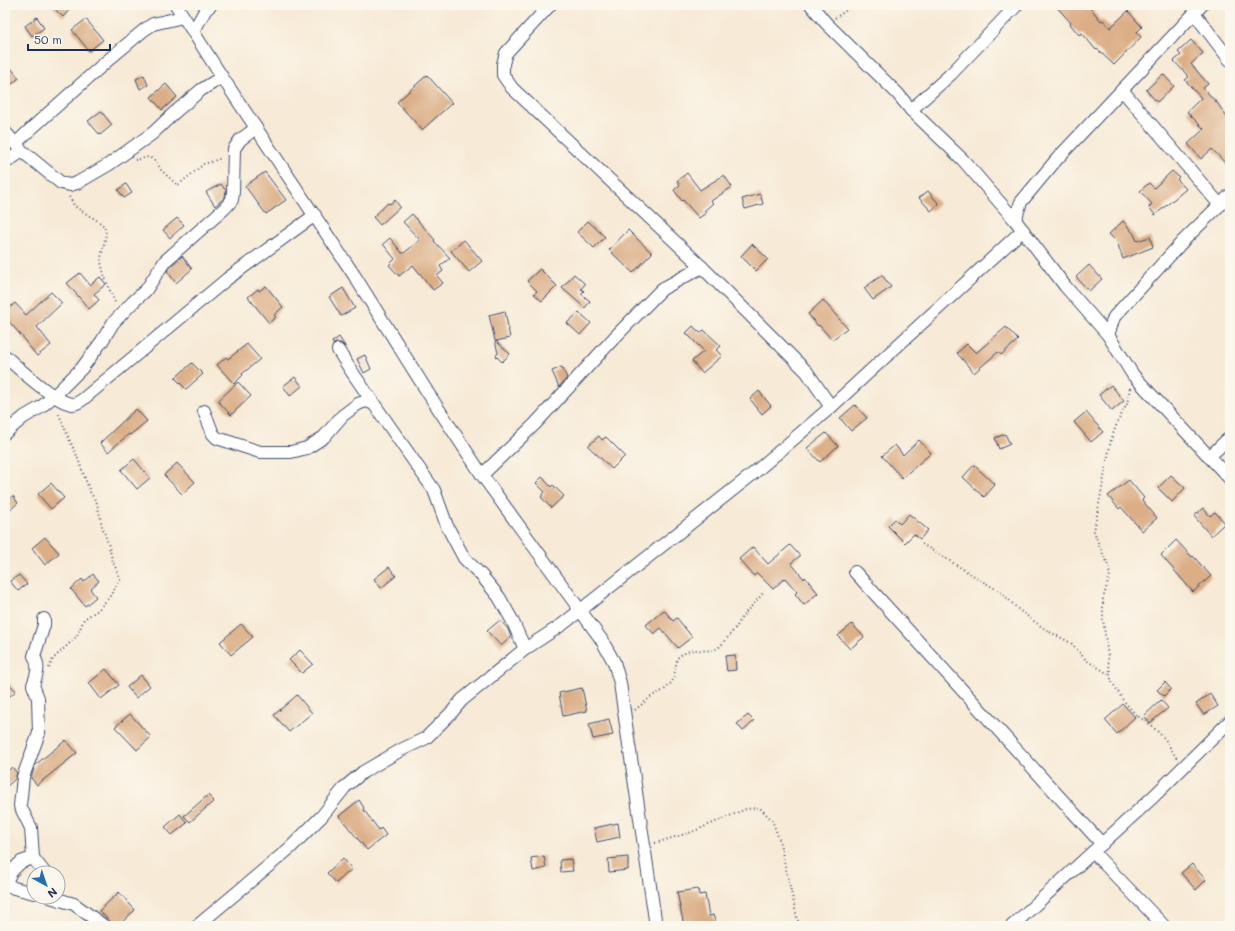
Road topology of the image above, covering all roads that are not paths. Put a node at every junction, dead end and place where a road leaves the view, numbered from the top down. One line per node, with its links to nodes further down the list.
1 (176, 5): 7 (street)
2 (211, 5): 8 (street)
3 (550, 5): 22 (street)
4 (811, 5): 12 (street)
5 (1017, 5): 12 (street)
6 (1198, 9): 9 (street); 11 (street)
7 (184, 18): 8 (street); 15 (street)
8 (194, 32): 10 (street)
9 (1230, 60)
10 (222, 77): 13 (street); 15 (street)
11 (1122, 90): 18 (street); 20 (street)
12 (912, 110): 20 (street)
13 (256, 128): 19 (street); 26 (street)
14 (5, 132): 15 (street)
15 (19, 148): 16 (street)
16 (5, 163)
17 (1230, 196): 18 (street)
18 (1220, 205): 23 (street)
19 (315, 215): 26 (street); 33 (street)
20 (1015, 220): 21 (street)
21 (1022, 230): 23 (street); 28 (street)
22 (702, 267): 28 (street); 33 (street)
23 (1108, 335): 32 (street)
24 (338, 350): 27 (street)
25 (5, 356): 26 (street)
26 (53, 397): 30 (street)
27 (374, 404): 29 (street); 38 (street)
28 (831, 407): 36 (street)
29 (204, 412)
30 (5, 433)
31 (1230, 436): 32 (street)
32 (1209, 457): 34 (street)
33 (482, 475): 36 (street)
34 (1230, 480)
35 (855, 572): 40 (street)
36 (581, 610): 38 (street); 48 (street)
37 (44, 619): 41 (street)
38 (525, 649): 47 (street)
39 (1230, 721): 40 (street)
40 (1097, 848): 49 (street); 50 (street)
41 (33, 858): 42 (street); 43 (street)
42 (39, 865)
43 (5, 884): 44 (street)
44 (26, 891)
45 (66, 901): 46 (street)
46 (104, 926)
47 (197, 926)
48 (656, 926)
49 (1012, 926)
50 (1164, 926)

